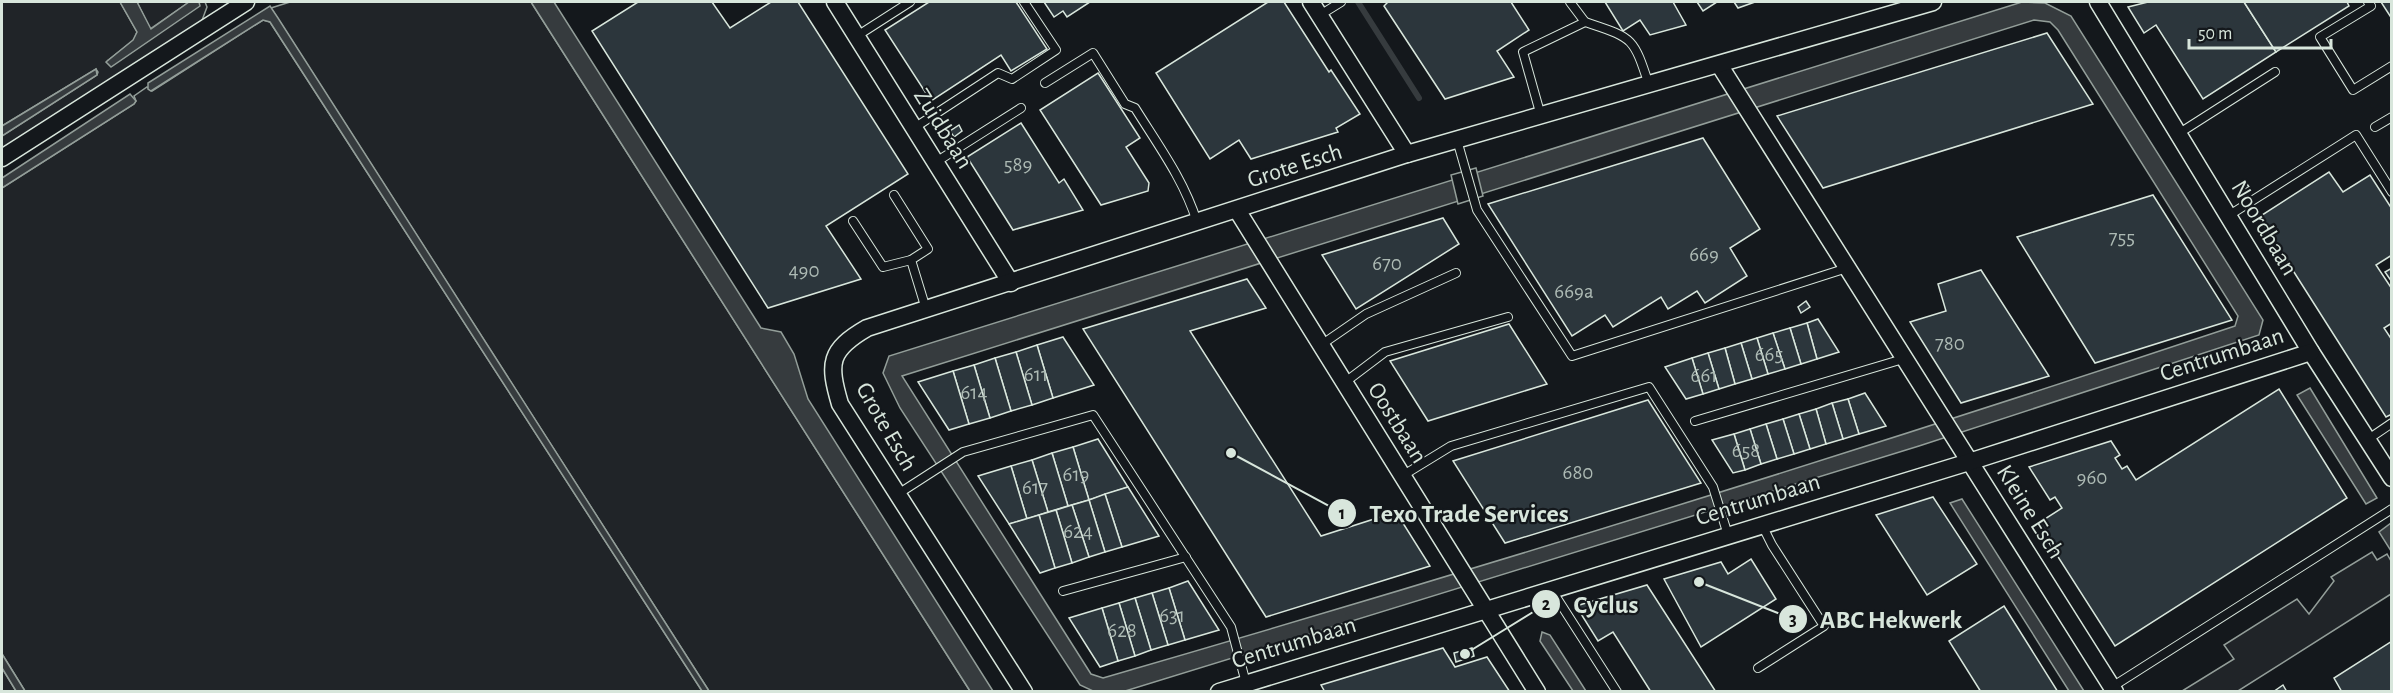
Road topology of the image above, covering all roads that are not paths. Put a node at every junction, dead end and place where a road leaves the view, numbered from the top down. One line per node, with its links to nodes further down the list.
1 (246, 2): 27 (street)
2 (835, 2): 13 (street, Zuidbaan)
3 (910, 2): 13 (lane)
4 (1024, 2): 23 (lane)
5 (1341, 2): 11 (lane)
6 (1570, 2): 12 (lane)
7 (1933, 2): 10 (street, Grote Esch)
8 (2098, 2): 24 (street, Noordbaan)
9 (2368, 2): 15 (lane)
10 (1898, 6): 14 (street, Grote Esch)
11 (1316, 8): 26 (street)
12 (1585, 22): 18 (lane); 20 (lane)
13 (857, 36): 23 (street, Zuidbaan)
14 (1720, 66): 18 (street, Grote Esch); 36 (street, Kleine Esch)
15 (2391, 66)
16 (2275, 72): 24 (lane)
17 (1045, 83): 34 (lane)
18 (1649, 86): 20 (street, Grote Esch)
19 (1021, 108): 28 (lane)
20 (1541, 116): 25 (street, Grote Esch)
21 (2391, 117): 22 (lane)
22 (2375, 127)
23 (914, 128): 28 (street, Zuidbaan)
24 (2178, 134): 32 (street, Noordbaan)
25 (1457, 140): 26 (street, Grote Esch); 36 (lane)
26 (1407, 154): 31 (street, Grote Esch)
27 (2, 158)
28 (936, 162): 38 (street, Zuidbaan)
29 (2391, 192): 32 (lane)
30 (894, 195): 35 (lane)
31 (1237, 210): 34 (street, Grote Esch); 41 (street, Oostbaan)
32 (2228, 216): 42 (street, Noordbaan)
33 (853, 222): 35 (lane)
34 (1197, 222): 38 (street, Grote Esch)
35 (911, 260): 39 (lane)
36 (1847, 268): 43 (street, Kleine Esch)
37 (1456, 273): 41 (lane)
38 (1011, 283): 39 (street, Grote Esch)
39 (926, 309): 51 (street, Grote Esch)
40 (1508, 317): 44 (lane)
41 (1321, 345): 44 (street, Oostbaan)
42 (2311, 352): 47 (street, Noordbaan); 48 (street, Centrumbaan)
43 (1903, 359): 45 (lane); 48 (street, Kleine Esch)
44 (1344, 383): 49 (street, Oostbaan)
45 (1695, 421)
46 (2391, 423): 47 (lane)
47 (2367, 440): 50 (street, Noordbaan)
48 (1969, 462): 53 (street, Centrumbaan); 61 (street, Kleine Esch)
49 (1401, 476): 54 (lane); 58 (street, Oostbaan)
50 (2391, 478)
51 (897, 494): 55 (lane, Grote Esch); 62 (street, Grote Esch)
52 (2391, 509): 61 (lane)
53 (1762, 524): 54 (street, Centrumbaan); 59 (lane)
54 (1728, 535): 56 (street, Centrumbaan)
55 (1186, 557): 57 (lane); 60 (lane, Grote Esch)
56 (1551, 589): 58 (street, Centrumbaan); 65 (lane)
57 (1063, 591)
58 (1484, 609): 60 (street, Centrumbaan); 64 (street, Oostbaan)
59 (1758, 668)
60 (1246, 683): 63 (street, Centrumbaan)
61 (2114, 689)
62 (1024, 692)
63 (1219, 692)
64 (1538, 692)
65 (1617, 692)

